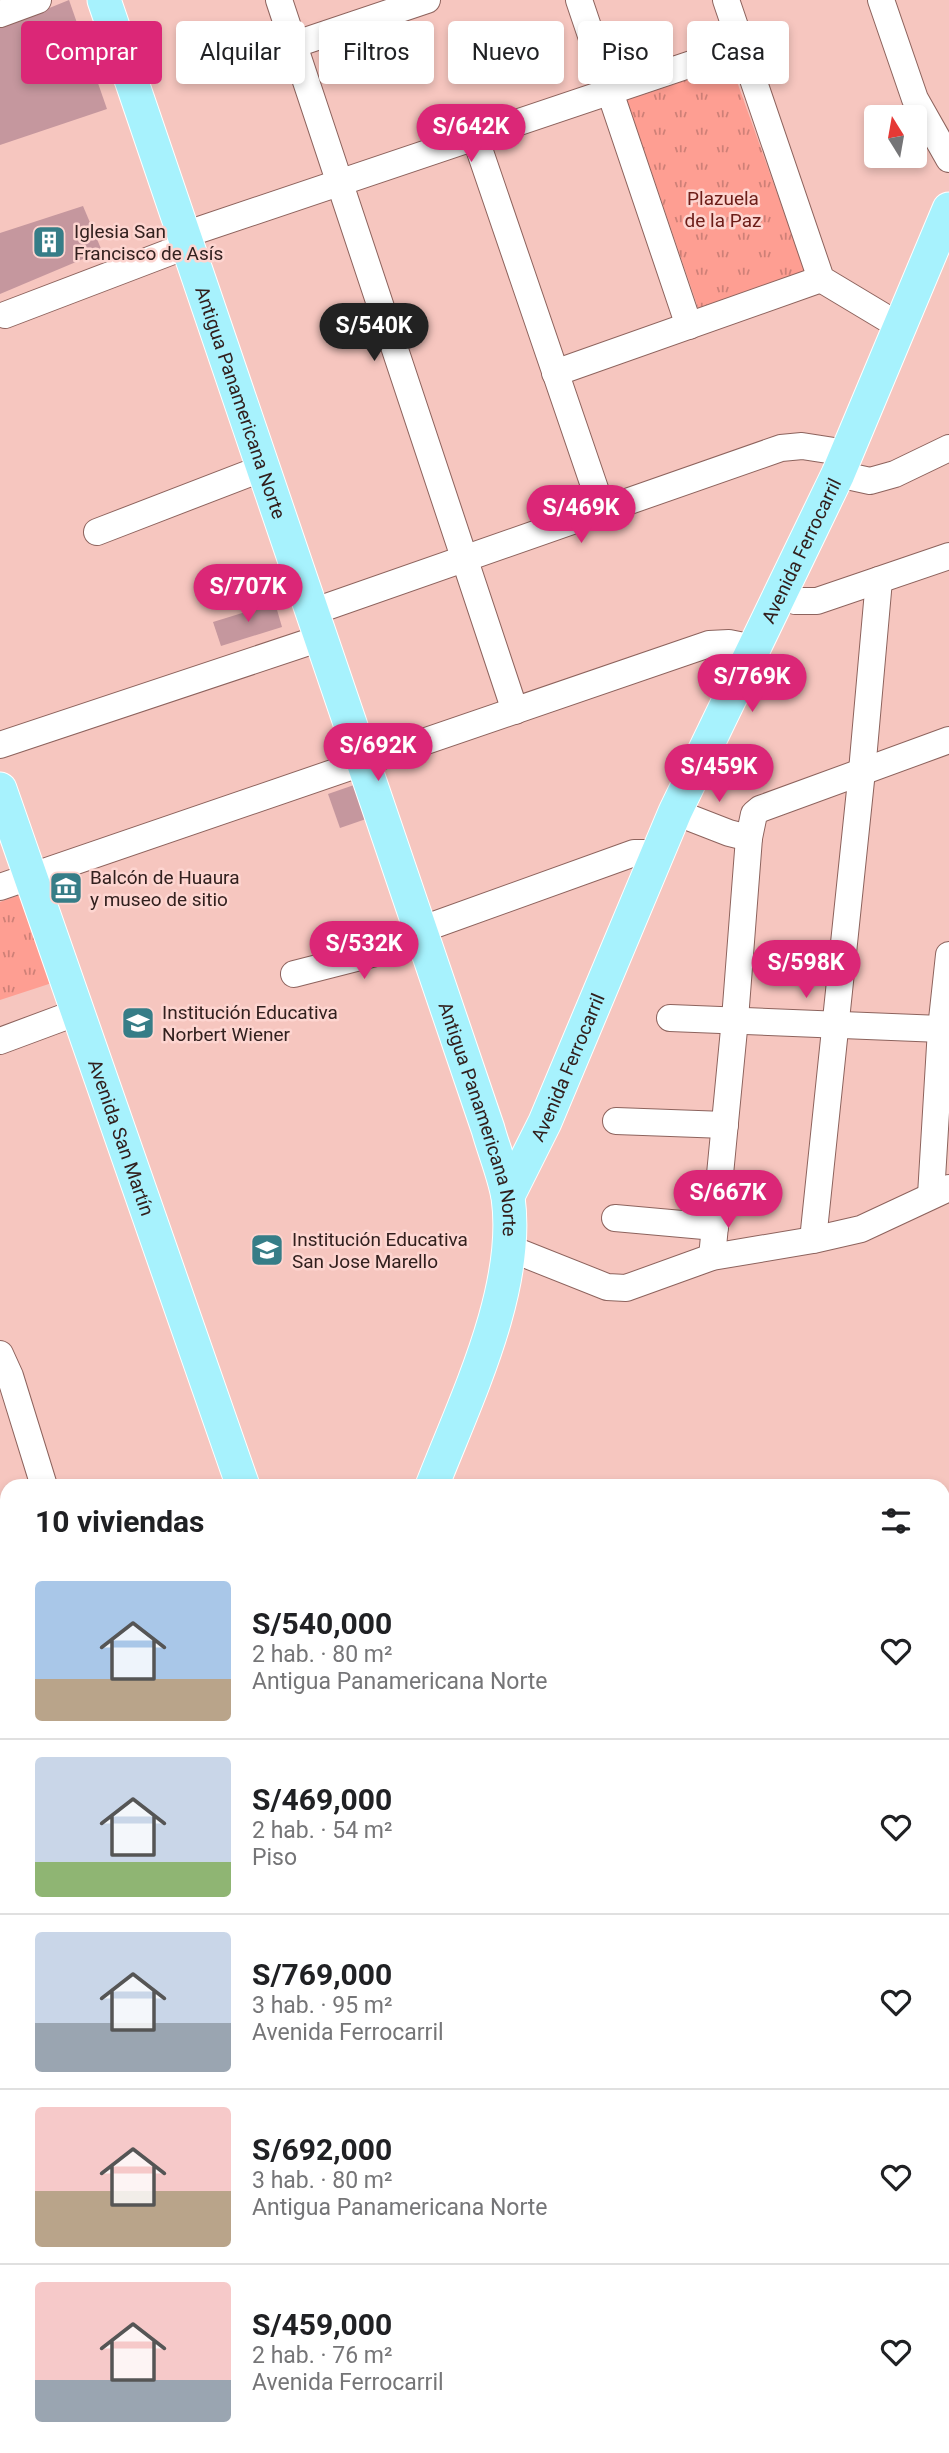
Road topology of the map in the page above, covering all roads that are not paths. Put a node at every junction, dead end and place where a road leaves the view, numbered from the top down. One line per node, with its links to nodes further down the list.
1 (37, 0): 8 (street)
2 (104, 0): 20 (main road, Antigua Panamericana Norte)
3 (279, 0): 9 (street)
4 (427, 0): 11 (street)
5 (579, 0): 15 (street)
6 (726, 0): 10 (street)
7 (881, 0): 17 (street)
8 (0, 14)
9 (286, 21)
10 (733, 21)
11 (305, 41)
12 (687, 66): 15 (street)
13 (305, 81): 18 (street)
14 (755, 84): 21 (street)
15 (609, 92): 16 (street); 23 (street)
16 (475, 137): 18 (street); 25 (street)
17 (949, 159)
18 (339, 183): 20 (street); 32 (street)
19 (949, 209): 24 (main road, Avenida Ferrocarril)
20 (185, 241): 22 (street); 28 (main road, Antigua Panamericana Norte)
21 (821, 279): 23 (street); 24 (street)
22 (5, 315)
23 (689, 326): 25 (street)
24 (901, 327): 27 (main road, Avenida Ferrocarril)
25 (555, 373): 29 (street)
26 (949, 448): 27 (street)
27 (842, 463): 29 (street); 34 (main road, Avenida Ferrocarril)
28 (263, 468): 30 (street); 35 (main road, Antigua Panamericana Norte)
29 (603, 512): 32 (street)
30 (97, 532)
31 (949, 556): 33 (street)
32 (464, 560): 35 (street); 37 (street)
33 (879, 580): 34 (street); 41 (street)
34 (779, 596): 36 (main road, Avenida Ferrocarril)
35 (316, 625): 39 (street); 40 (main road, Antigua Panamericana Norte)
36 (754, 648): 37 (street); 43 (main road, Avenida Ferrocarril)
37 (515, 711): 40 (street)
38 (949, 740): 41 (street)
39 (0, 745)
40 (363, 763): 46 (street); 47 (main road, Antigua Panamericana Norte)
41 (862, 771): 44 (street); 53 (street)
42 (0, 789): 46 (main road, Avenida San Martín)
43 (675, 811): 44 (street); 45 (main road, Avenida Ferrocarril)
44 (749, 838): 52 (street)
45 (657, 853): 47 (street); 59 (main road, Avenida Ferrocarril)
46 (15, 881): 50 (main road, Avenida San Martín)
47 (422, 936): 49 (street); 59 (main road, Antigua Panamericana Norte)
48 (949, 955): 54 (street)
49 (294, 974)
50 (78, 1012): 55 (street); 67 (main road, Avenida San Martín)
51 (670, 1018): 52 (street)
52 (735, 1019): 53 (street); 57 (street)
53 (835, 1026): 54 (street); 62 (street)
54 (940, 1029): 58 (street)
55 (0, 1041)
56 (617, 1121): 57 (street)
57 (725, 1125): 61 (street)
58 (940, 1191): 62 (street)
59 (508, 1196): 63 (main road, Antigua Panamericana Norte)
60 (615, 1217): 61 (street)
61 (715, 1227): 64 (street)
62 (813, 1240): 64 (street)
63 (509, 1248): 64 (street); 68 (main road, Antigua Panamericana Norte)
64 (712, 1257)
65 (3, 1370): 66 (street)
66 (42, 1479)
67 (241, 1479)
68 (435, 1479)

